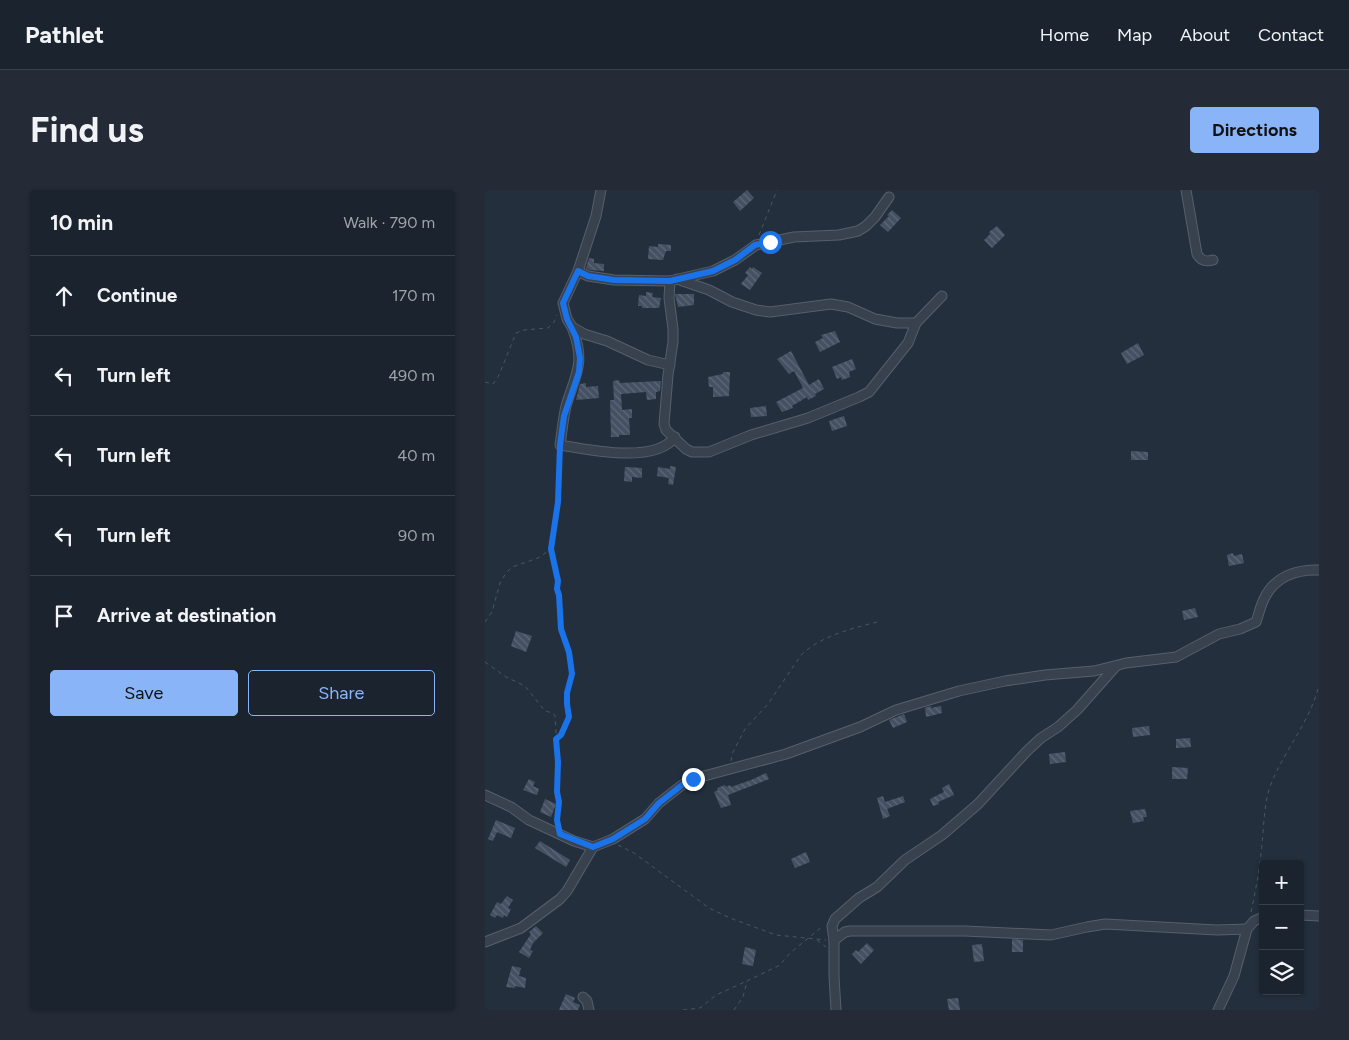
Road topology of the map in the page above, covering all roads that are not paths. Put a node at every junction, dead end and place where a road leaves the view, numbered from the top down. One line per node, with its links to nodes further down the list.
1 (601, 190): 5 (street)
2 (1186, 190): 4 (street)
3 (889, 197): 6 (street)
4 (1213, 260)
5 (578, 271): 6 (street); 9 (street)
6 (674, 280): 8 (street); 10 (street)
7 (942, 296): 8 (street)
8 (916, 323): 11 (street)
9 (572, 327): 10 (street); 11 (street)
10 (670, 365): 11 (street)
11 (675, 438)
12 (1319, 570): 13 (street)
13 (1117, 665): 15 (street); 20 (street)
14 (485, 795): 15 (street)
15 (593, 847): 21 (street)
16 (1304, 915): 17 (street)
17 (1319, 916)
18 (1259, 918): 19 (street)
19 (1248, 927): 20 (street); 25 (street)
20 (834, 940): 24 (street)
21 (485, 942)
22 (583, 997): 23 (street)
23 (589, 1010)
24 (836, 1010)
25 (1218, 1010)

